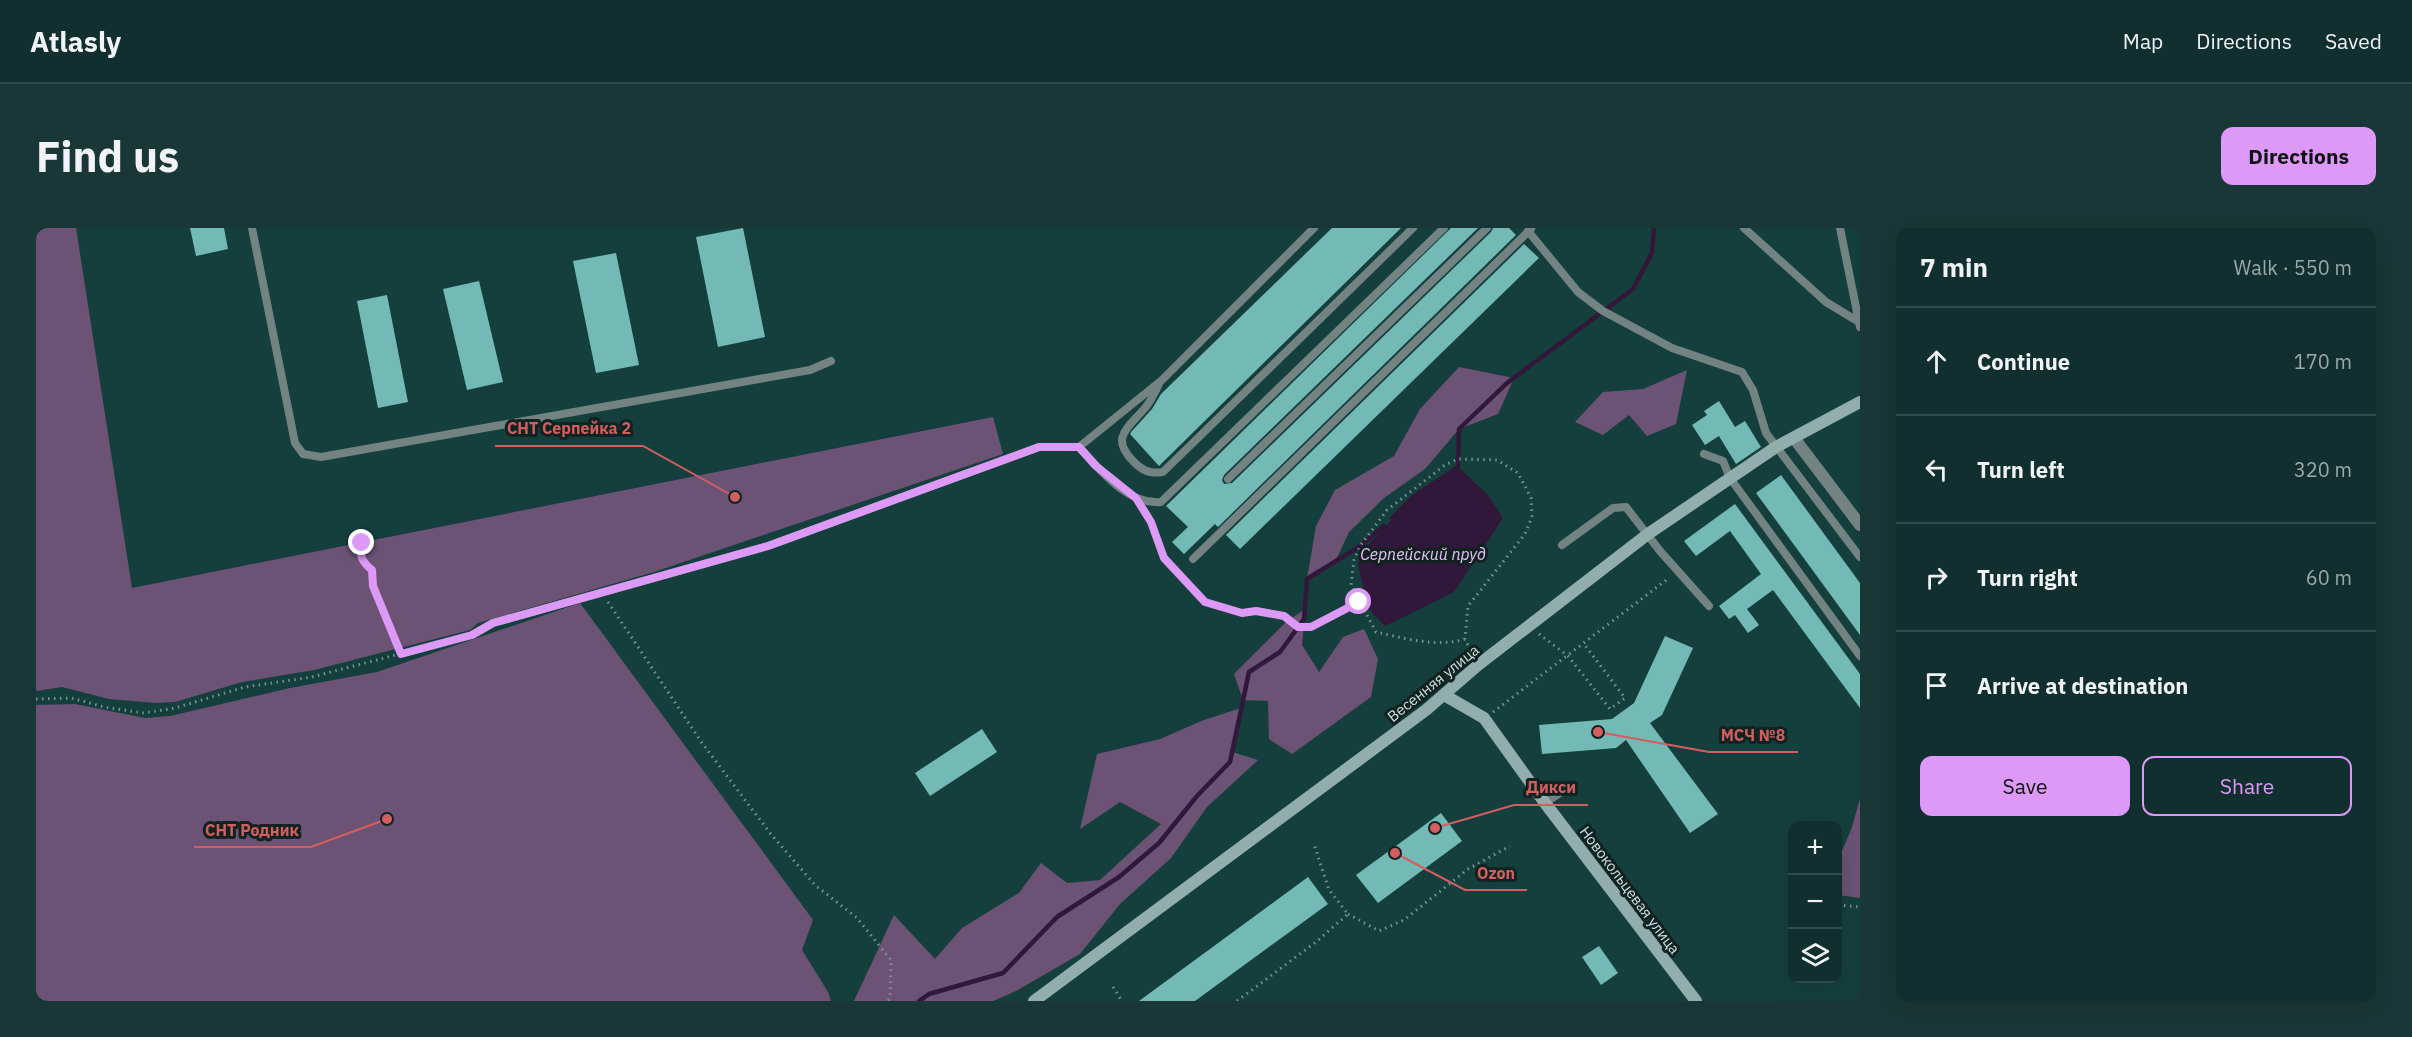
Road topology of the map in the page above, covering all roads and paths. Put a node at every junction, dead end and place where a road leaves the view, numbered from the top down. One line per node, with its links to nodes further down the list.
1 (252, 228): 10 (lane)
2 (1314, 228): 11 (lane)
3 (1413, 228): 11 (lane)
4 (1444, 228): 19 (lane)
5 (1487, 228): 18 (lane)
6 (1744, 228): 9 (lane)
7 (1840, 228): 9 (lane)
8 (1530, 230): 15 (lane); 25 (lane)
9 (1859, 324)
10 (831, 361)
11 (1162, 380): 14 (lane)
12 (1860, 402): 13 (street, Весенняя улица)
13 (1794, 438): 15 (street, Весенняя улица); 20 (street)
14 (1079, 447): 19 (lane); 27 (lane)
15 (1776, 447): 17 (street, Весенняя улица); 24 (lane)
16 (1704, 454): 17 (lane)
17 (1730, 478): 21 (street, Весенняя улица); 36 (lane)
18 (1228, 479)
19 (1136, 498): 28 (path)
20 (1860, 525)
21 (1648, 534): 23 (lane); 26 (lane); 30 (street, Весенняя улица)
22 (362, 543): 34 (path)
23 (1562, 545)
24 (1860, 557)
25 (1193, 559)
26 (1678, 571): 29 (lane); 33 (path)
27 (602, 593): 31 (lane); 49 (path)
28 (1359, 602): 32 (path); 32 (path)
29 (1709, 606)
30 (1528, 625): 35 (path); 37 (street, Весенняя улица)
31 (472, 635): 34 (path)
32 (1465, 639): 37 (path)
33 (1584, 644): 35 (path); 35 (path)
34 (401, 654): 39 (path)
35 (1568, 656): 40 (path)
36 (1860, 656)
37 (1478, 665): 38 (street, Весенняя улица)
38 (1444, 695): 40 (street, Новокольцевая улица); 50 (street, Весенняя улица)
39 (36, 699)
40 (1484, 718): 42 (street, Новокольцевая улица)
41 (1560, 794): 42 (lane)
42 (1545, 803): 53 (street, Новокольцевая улица)
43 (1314, 844): 47 (path)
44 (1510, 846): 47 (path)
45 (1842, 905): 46 (path)
46 (1860, 907)
47 (1348, 914): 52 (path)
48 (1113, 987): 51 (path)
49 (888, 1001)
50 (1034, 1001)
51 (1122, 1001)
52 (1237, 1001)
53 (1696, 1001)

